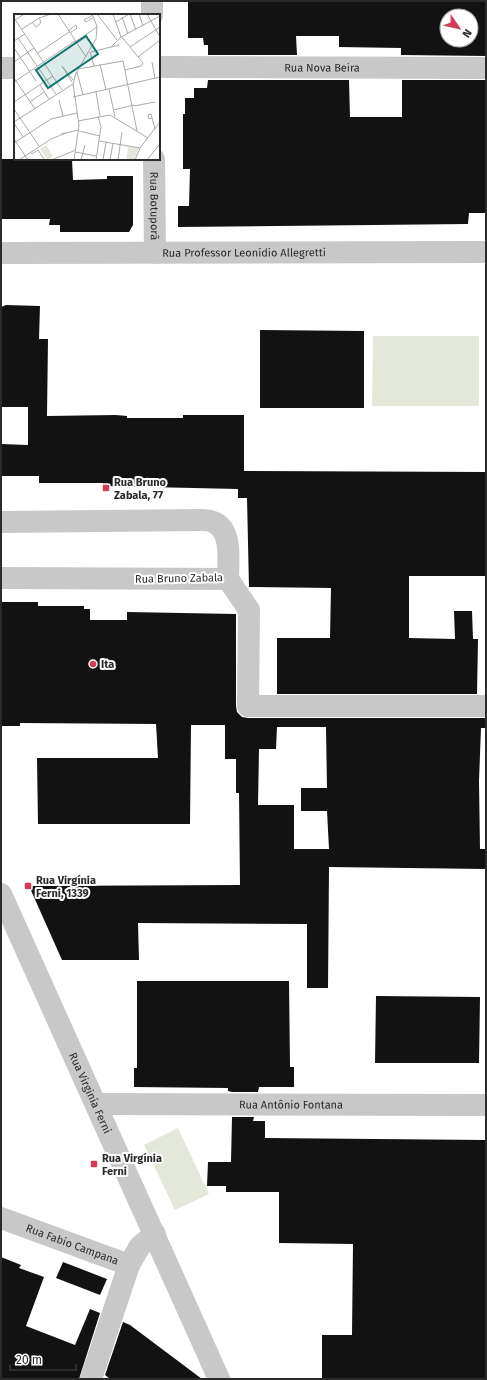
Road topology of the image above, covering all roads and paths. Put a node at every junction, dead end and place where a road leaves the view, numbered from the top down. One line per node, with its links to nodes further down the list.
1 (152, 1): 2 (street)
2 (152, 14)
3 (160, 67): 6 (street, Rua Nova Beira)
4 (1, 68): 5 (street)
5 (14, 68)
6 (486, 68)
7 (154, 160): 10 (street, Rua Botuporã)
8 (486, 252): 10 (street, Rua Professor Leonídio Allegretti)
9 (1, 253): 10 (street, Rua Professor Leonídio Allegretti)
10 (155, 253)
11 (1, 522): 13 (street, Rua Bruno Zabala)
12 (1, 578): 13 (street, Rua Bruno Zabala)
13 (228, 579): 14 (street)
14 (486, 706)
15 (1, 894): 16 (street, Rua Virginía Ferni)
16 (96, 1104): 17 (street, Rua Antônio Fontana); 19 (street, Rua Virginía Ferni)
17 (486, 1104)
18 (1, 1218): 20 (street, Rua Fabio Campana)
19 (155, 1234): 20 (street, Rua Fabio Campana); 22 (street, Rua Virginía Ferni)
20 (129, 1265): 21 (street)
21 (91, 1379)
22 (219, 1379)

